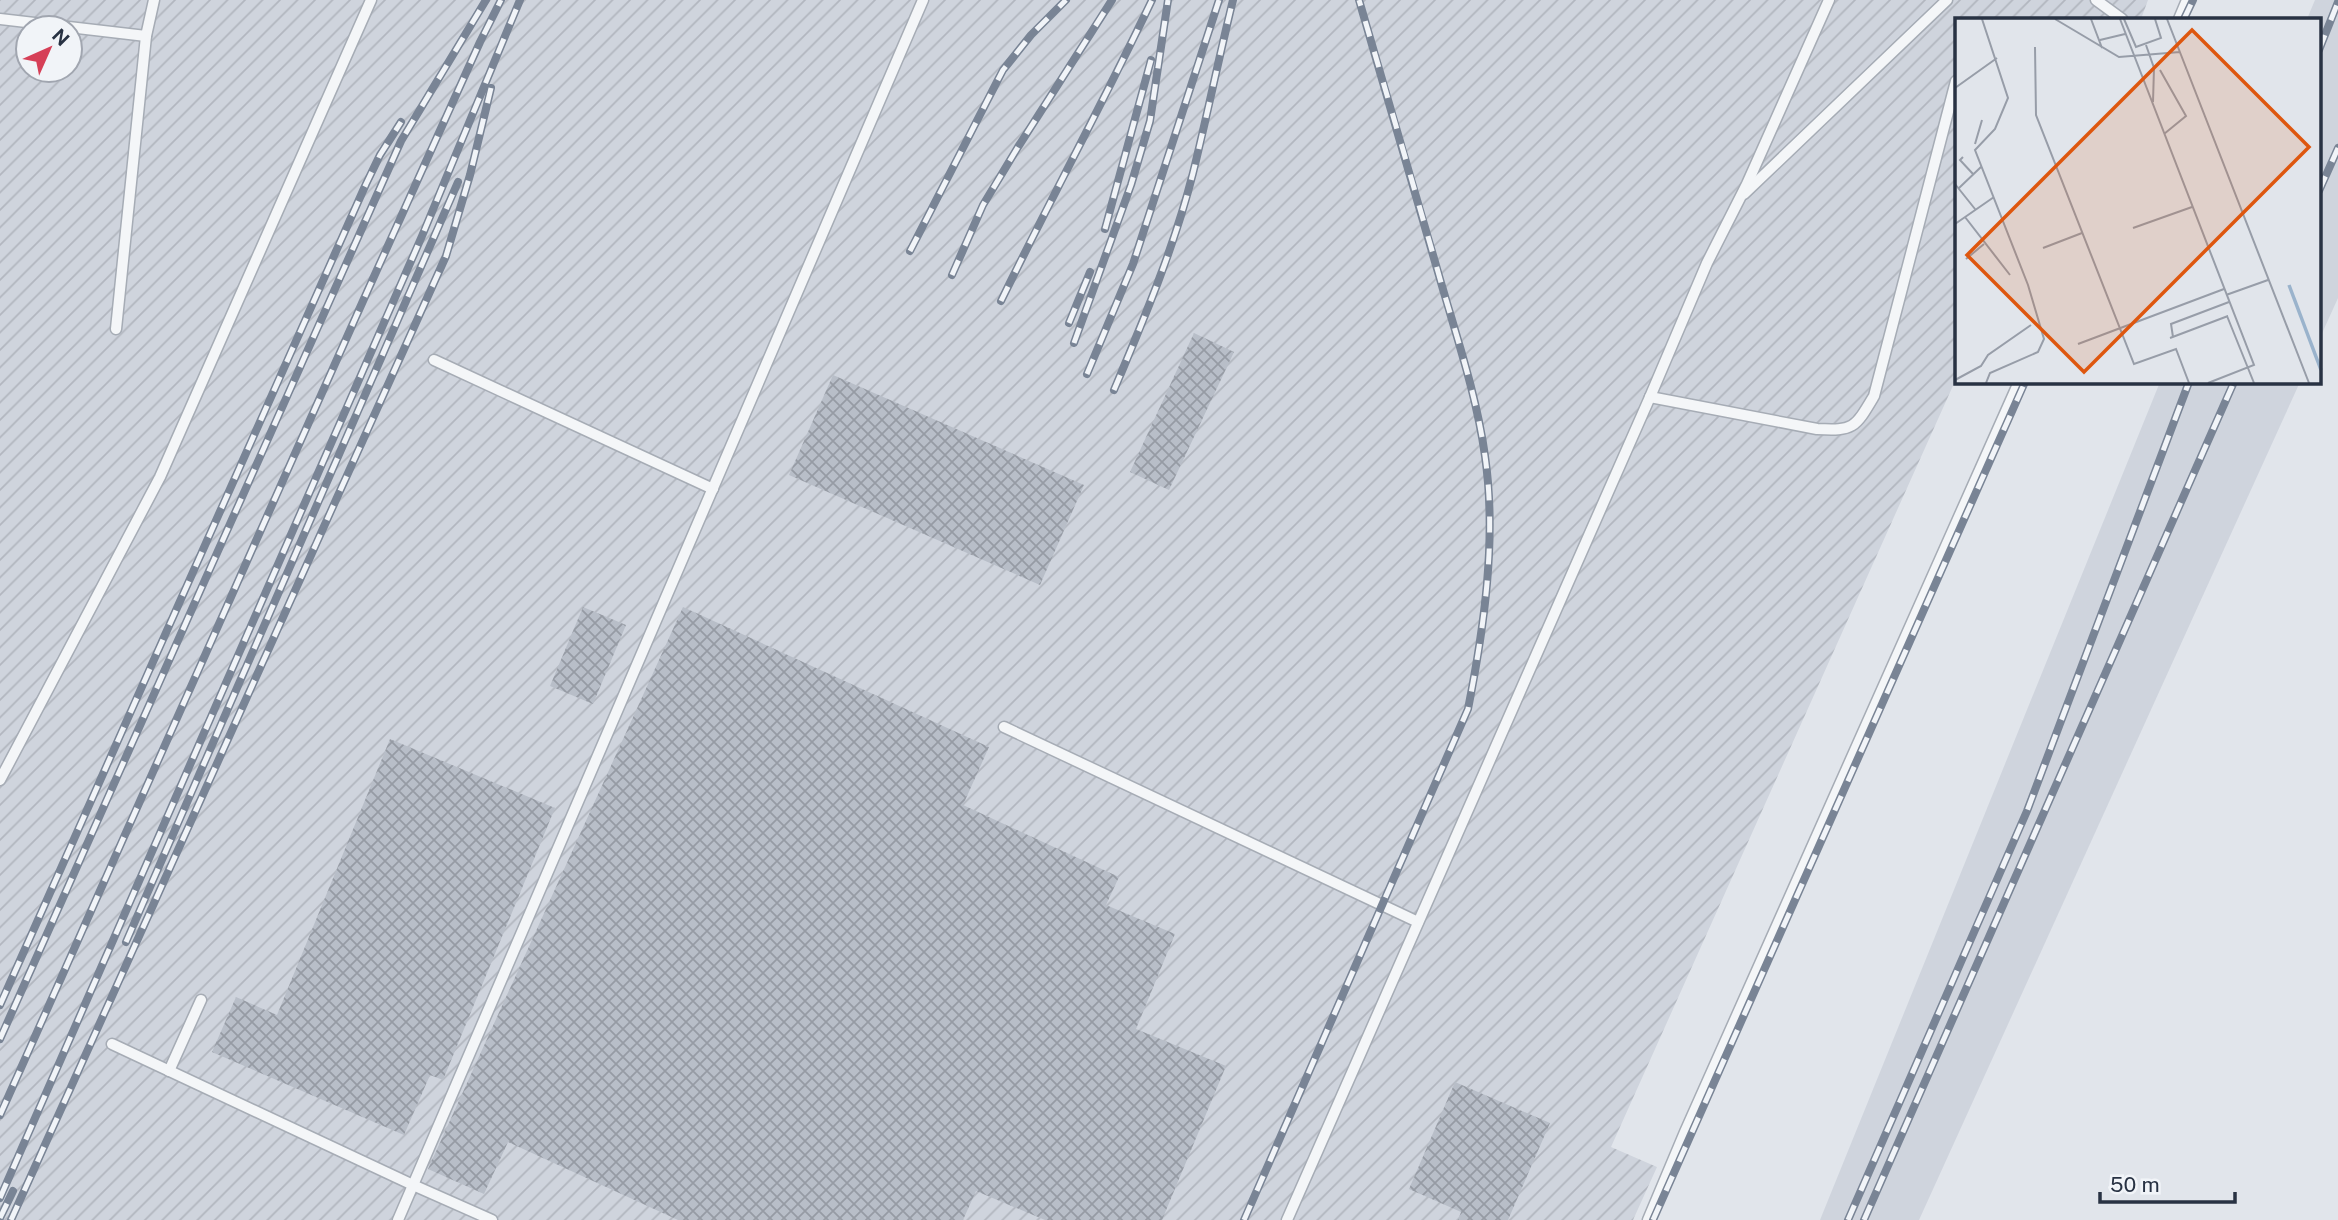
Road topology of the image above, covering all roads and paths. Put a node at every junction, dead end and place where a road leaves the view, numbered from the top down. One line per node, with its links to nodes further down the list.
1 (154, 0): 11 (lane)
2 (371, 0): 20 (lane)
3 (923, 0): 18 (lane)
4 (1829, 0): 13 (lane)
5 (1947, 0): 13 (lane)
6 (2096, 0): 8 (lane)
7 (2188, 0): 9 (lane)
8 (2121, 18)
9 (2179, 18)
10 (0, 19): 11 (lane)
11 (146, 36): 14 (lane)
12 (1955, 85): 17 (lane)
13 (1738, 199): 17 (lane)
14 (116, 329)
15 (434, 360): 18 (lane)
16 (2019, 383): 29 (lane)
17 (1650, 397): 21 (lane)
18 (713, 489): 25 (lane)
19 (1004, 727): 21 (lane)
20 (0, 780)
21 (1418, 922): 28 (lane)
22 (201, 1000): 24 (lane)
23 (112, 1044): 24 (lane)
24 (169, 1071): 25 (lane)
25 (413, 1185): 26 (lane); 27 (lane)
26 (398, 1220)
27 (492, 1220)
28 (1287, 1220)
29 (1648, 1220)

